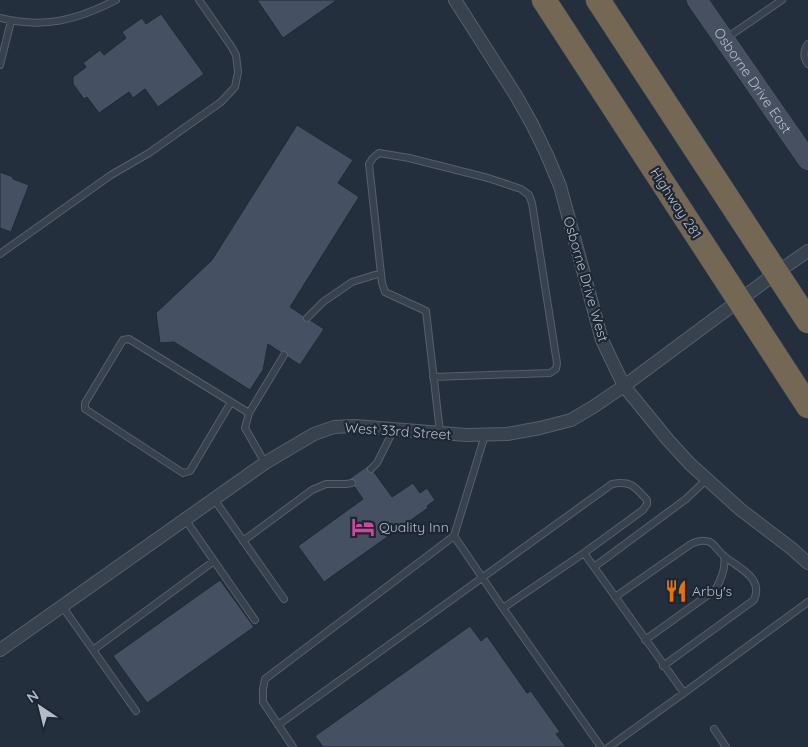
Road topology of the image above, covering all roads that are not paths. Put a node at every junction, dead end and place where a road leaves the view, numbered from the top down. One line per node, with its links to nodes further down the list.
1 (116, 0): 9 (lane)
2 (199, 0): 16 (lane)
3 (455, 0): 24 (street, Osborne Drive West)
4 (544, 0): 19 (highway, Highway 281)
5 (598, 0): 18 (highway)
6 (697, 0): 10 (street, Osborne Drive East)
7 (782, 0): 10 (lane)
8 (0, 18): 9 (lane)
9 (11, 21): 13 (lane)
10 (724, 39): 14 (street, Osborne Drive East)
11 (808, 44): 12 (lane)
12 (808, 64)
13 (0, 65)
14 (808, 160)
15 (808, 252): 18 (street, West 33rd Street)
16 (0, 254)
17 (381, 273): 20 (lane); 23 (lane); 23 (lane)
18 (776, 273): 19 (street, West 33rd Street); 21 (highway)
19 (740, 300): 24 (street, West 33rd Street); 26 (highway, Highway 281)
20 (307, 318)
21 (808, 321)
22 (284, 355): 27 (lane)
23 (433, 377): 29 (lane)
24 (624, 386): 30 (street, West 33rd Street); 33 (street, Osborne Drive West)
25 (231, 402): 25 (lane); 27 (lane)
26 (808, 406)
27 (249, 413): 31 (lane)
28 (394, 429): 29 (street, West 33rd Street); 31 (street, West 33rd Street); 32 (lane)
29 (440, 432): 30 (street, West 33rd Street)
30 (485, 435): 37 (lane)
31 (265, 464): 35 (street, West 33rd Street)
32 (372, 469)
33 (707, 479): 42 (street, Osborne Drive West); 43 (lane)
34 (352, 483): 38 (lane)
35 (214, 499): 36 (street, West 33rd Street); 38 (lane)
36 (185, 519): 41 (lane); 48 (street, West 33rd Street)
37 (454, 536): 44 (lane); 57 (lane)
38 (242, 541): 46 (lane)
39 (584, 553): 43 (lane); 44 (lane); 49 (lane)
40 (724, 556): 45 (lane); 51 (lane); 54 (lane)
41 (214, 561): 50 (lane); 53 (lane)
42 (808, 563)
43 (594, 567): 45 (lane)
44 (482, 577): 49 (lane); 57 (lane)
45 (615, 597): 51 (lane)
46 (284, 599)
47 (808, 602): 55 (lane)
48 (62, 606): 52 (street, West 33rd Street); 53 (lane)
49 (503, 608): 60 (lane)
50 (255, 620)
51 (645, 640): 54 (lane)
52 (0, 650)
53 (93, 650): 56 (lane)
54 (664, 666): 55 (lane)
55 (684, 693): 61 (lane)
56 (136, 711)
57 (278, 725): 59 (lane)
58 (714, 729): 62 (lane)
59 (294, 747)
60 (602, 747)
61 (609, 747)
62 (726, 747)

